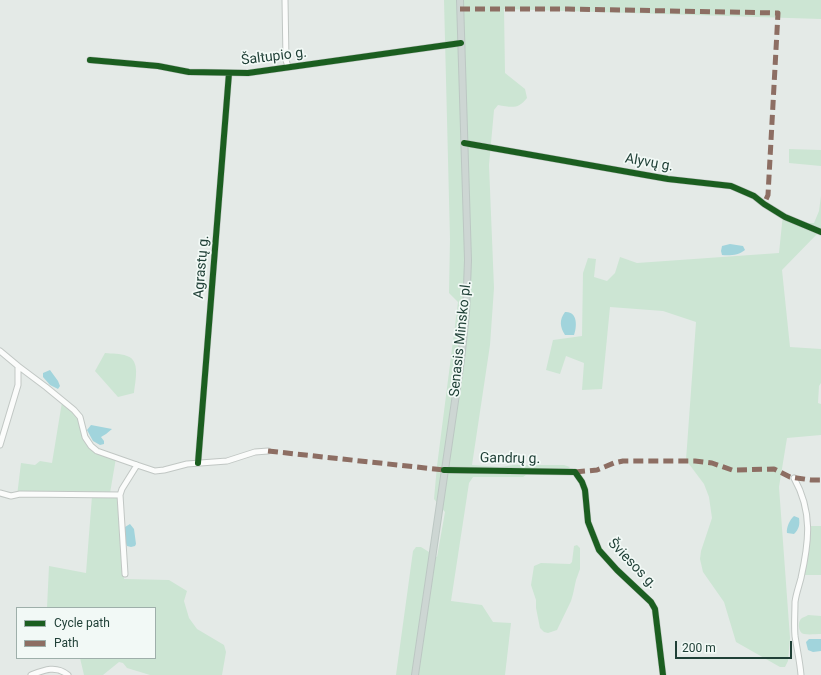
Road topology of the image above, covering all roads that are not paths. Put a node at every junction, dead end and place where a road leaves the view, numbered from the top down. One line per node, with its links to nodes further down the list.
1 (286, 0): 5 (street)
2 (460, 0): 3 (main road, Senasis Minsko pl.)
3 (461, 43): 5 (street, Šaltupio g.); 7 (main road, Senasis Minsko pl.)
4 (90, 60): 6 (street, Šaltupio g.)
5 (288, 67): 6 (street, Šaltupio g.)
6 (229, 73): 13 (street, Agrastų g.)
7 (464, 143): 8 (street, Alyvų g.); 15 (main road, Senasis Minsko pl.)
8 (821, 232)
9 (0, 351): 10 (street)
10 (18, 366): 11 (street); 14 (street)
11 (0, 445)
12 (268, 451): 13 (street)
13 (198, 463): 14 (street)
14 (137, 465): 19 (street)
15 (444, 470): 16 (street, Gandrų g.); 23 (main road, Senasis Minsko pl.)
16 (575, 472): 24 (street, Šviesos g.)
17 (794, 478): 25 (street)
18 (0, 493): 19 (street)
19 (120, 495): 20 (street)
20 (125, 574)
21 (31, 675): 22 (street)
22 (68, 675)
23 (415, 675)
24 (663, 675)
25 (801, 675)

